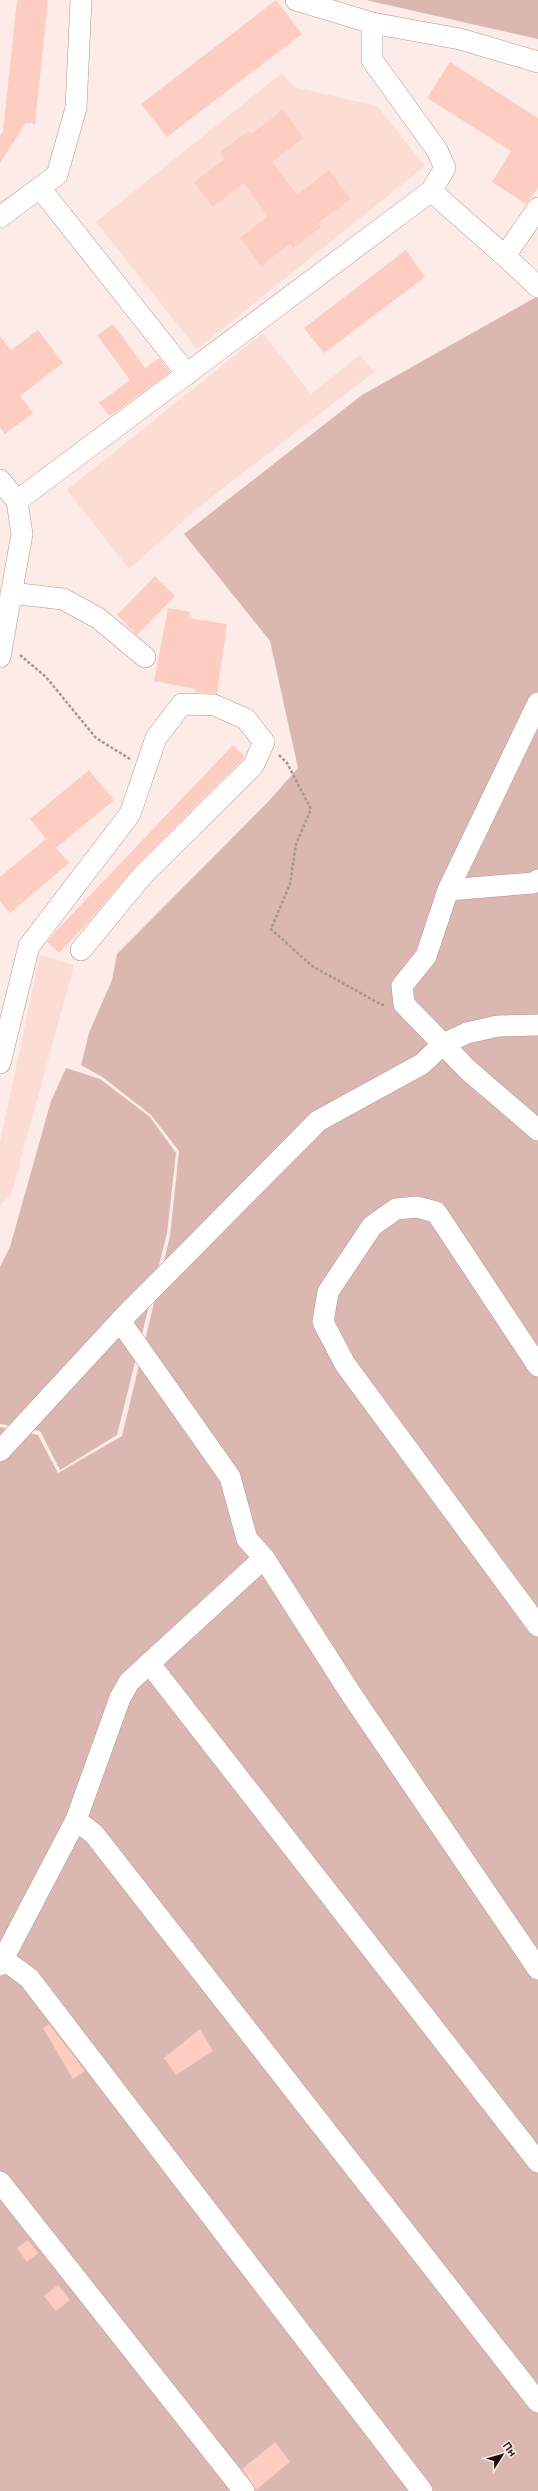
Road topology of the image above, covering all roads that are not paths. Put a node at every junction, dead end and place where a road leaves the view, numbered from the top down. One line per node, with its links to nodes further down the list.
1 (81, 0): 5 (street)
2 (296, 0): 3 (street)
3 (372, 23): 4 (street); 6 (street)
4 (538, 62)
5 (40, 188): 8 (street); 11 (street)
6 (431, 191): 9 (street); 11 (street)
7 (538, 208): 9 (street)
8 (0, 217)
9 (505, 256): 10 (street)
10 (538, 287)
11 (187, 374): 13 (street)
12 (0, 480): 13 (street)
13 (17, 501): 14 (street)
14 (11, 593): 15 (street); 16 (street)
15 (2, 649)
16 (145, 657)
17 (538, 703): 19 (street)
18 (538, 880): 19 (street)
19 (448, 890): 22 (street)
20 (81, 950): 23 (street)
21 (538, 1025): 22 (street)
22 (440, 1041): 24 (street); 25 (street)
23 (0, 1063)
24 (538, 1130)
25 (120, 1321): 27 (street); 28 (street)
26 (538, 1366): 29 (street)
27 (0, 1451)
28 (264, 1558): 30 (street); 33 (street)
29 (538, 1626)
30 (149, 1663): 31 (street); 34 (street)
31 (76, 1820): 32 (street); 36 (street)
32 (1, 1962): 38 (street)
33 (538, 1969)
34 (538, 2162)
35 (0, 2182): 37 (street)
36 (538, 2402)
37 (244, 2491)
38 (422, 2491)

